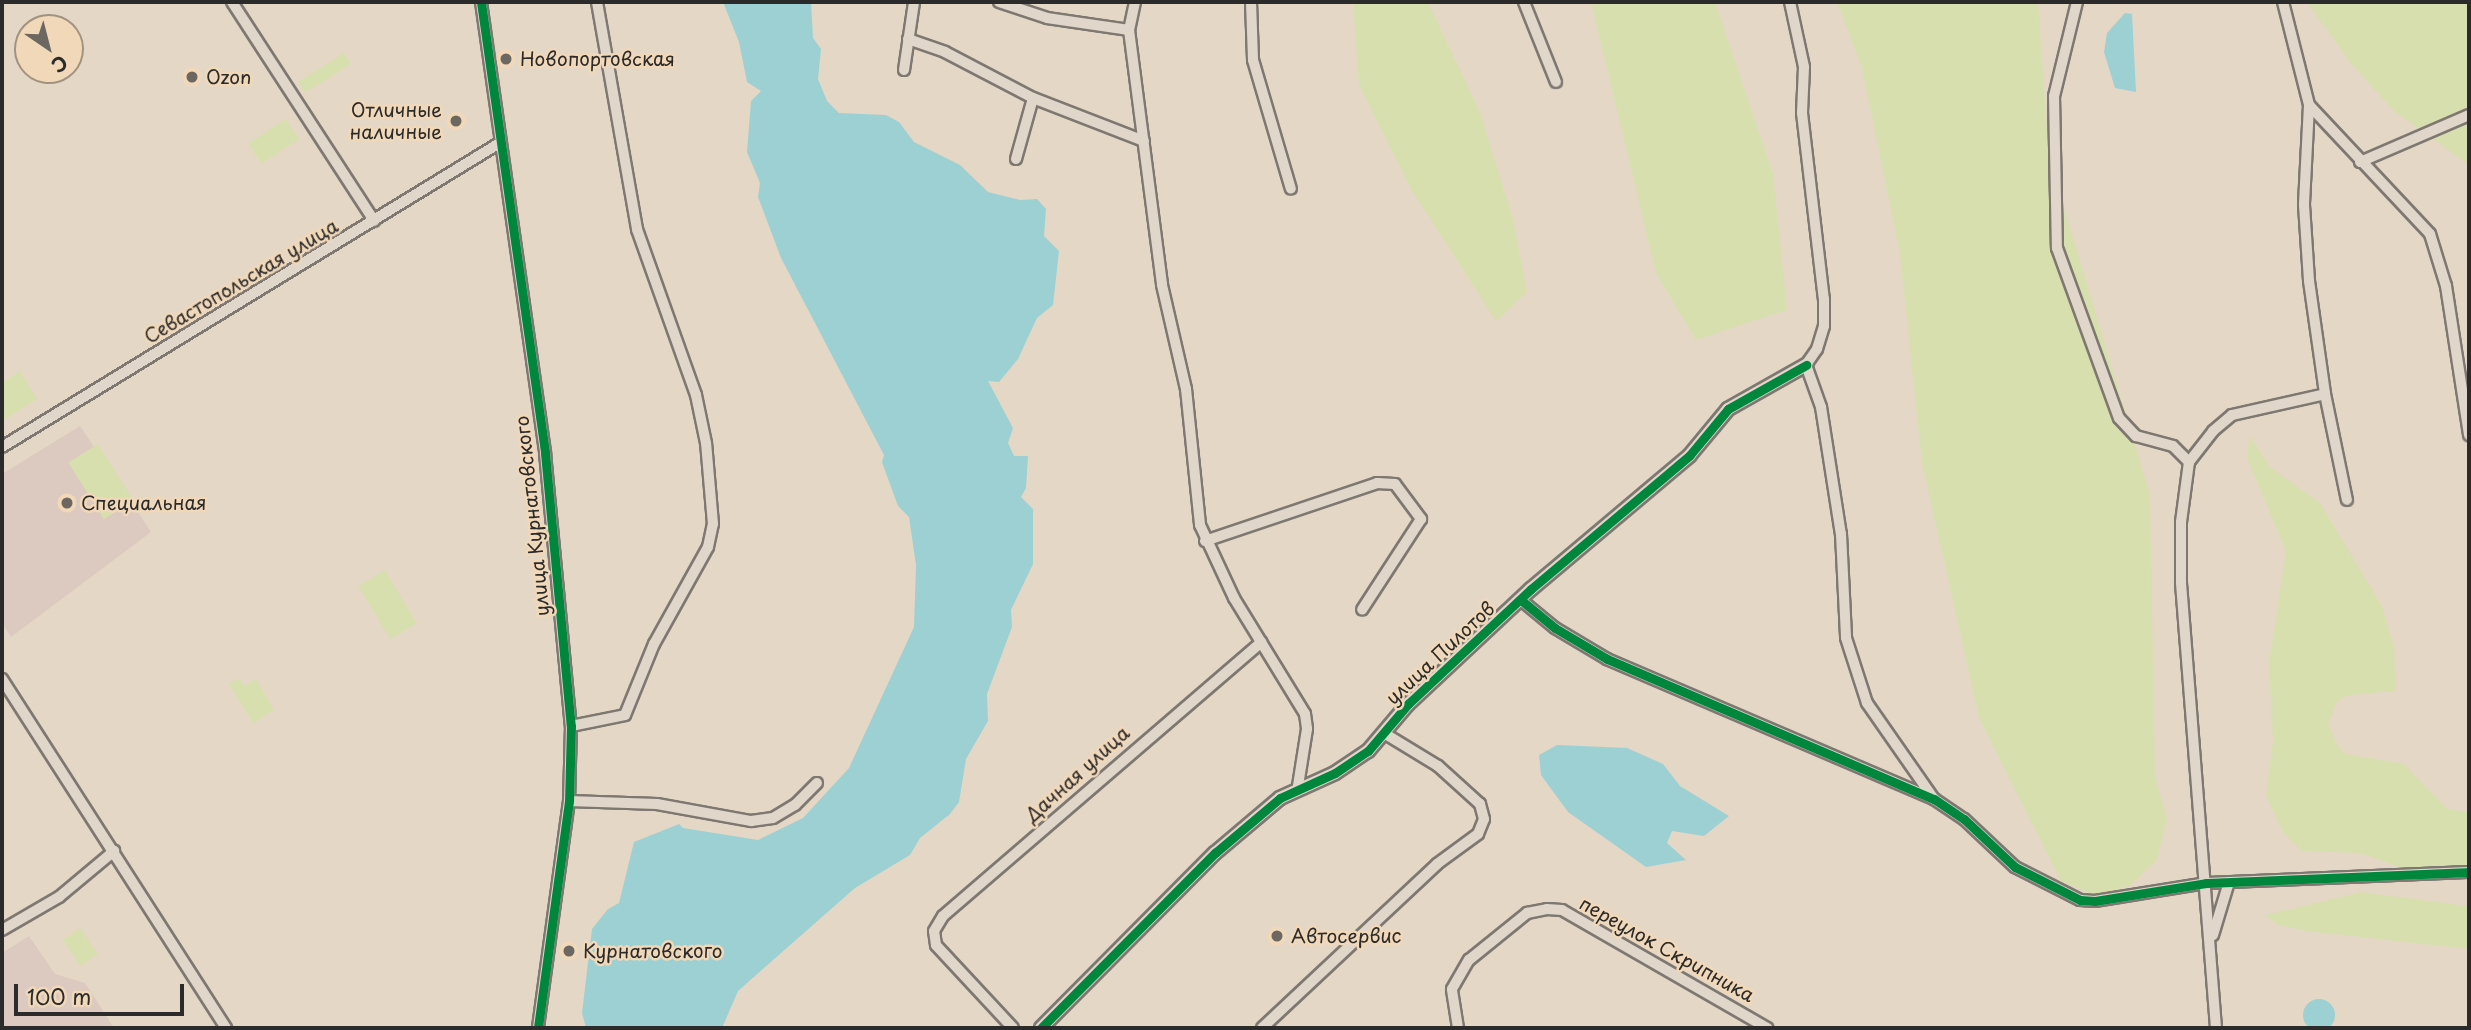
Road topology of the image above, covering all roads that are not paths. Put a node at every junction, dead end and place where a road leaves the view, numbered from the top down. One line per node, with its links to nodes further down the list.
1 (232, 2): 24 (street)
2 (481, 2): 20 (street, улица Курнатовского)
3 (597, 2): 36 (street)
4 (914, 2): 13 (street)
5 (999, 2): 12 (street)
6 (1135, 2): 12 (street)
7 (1251, 2): 23 (street)
8 (1524, 2): 15 (street)
9 (1790, 2): 25 (street)
10 (2077, 2): 29 (street)
11 (2283, 2): 17 (street)
12 (1129, 30): 19 (street)
13 (908, 39): 14 (street); 16 (street)
14 (904, 70)
15 (1556, 82)
16 (1033, 98): 19 (street); 21 (street)
17 (2309, 105): 22 (street); 26 (street)
18 (2469, 115): 22 (street)
19 (1144, 141): 31 (street)
20 (498, 144): 24 (street, Севастопольская улица); 36 (street, улица Курнатовского)
21 (1016, 159)
22 (2360, 162): 27 (street)
23 (1291, 190)
24 (374, 221): 28 (street, Севастопольская улица)
25 (1806, 365): 32 (street, улица Пилотов); 40 (street)
26 (2325, 394): 29 (street); 30 (street)
27 (2469, 435)
28 (2, 447)
29 (2189, 462): 45 (street)
30 (2347, 500)
31 (1205, 541): 33 (street); 34 (street)
32 (1521, 600): 37 (street, улица Пилотов); 40 (street)
33 (1362, 610)
34 (1261, 642): 39 (street); 50 (street, Дачная улица)
35 (2, 679): 42 (street)
36 (570, 726): 41 (street, улица Курнатовского)
37 (1384, 733): 39 (street, улица Пилотов); 52 (street)
38 (817, 783): 41 (street)
39 (1298, 786): 51 (street, улица Пилотов)
40 (1934, 799): 45 (street)
41 (569, 801): 49 (street, улица Курнатовского)
42 (114, 852): 46 (street); 48 (street)
43 (2469, 872): 44 (street)
44 (2229, 882): 45 (street); 47 (street)
45 (2206, 883): 47 (street)
46 (2, 930)
47 (2212, 936): 55 (street)
48 (226, 1028)
49 (538, 1028)
50 (1013, 1028)
51 (1041, 1028)
52 (1262, 1028)
53 (1458, 1028): 54 (street, переулок Скрипника)
54 (1767, 1028)
55 (2216, 1028)

